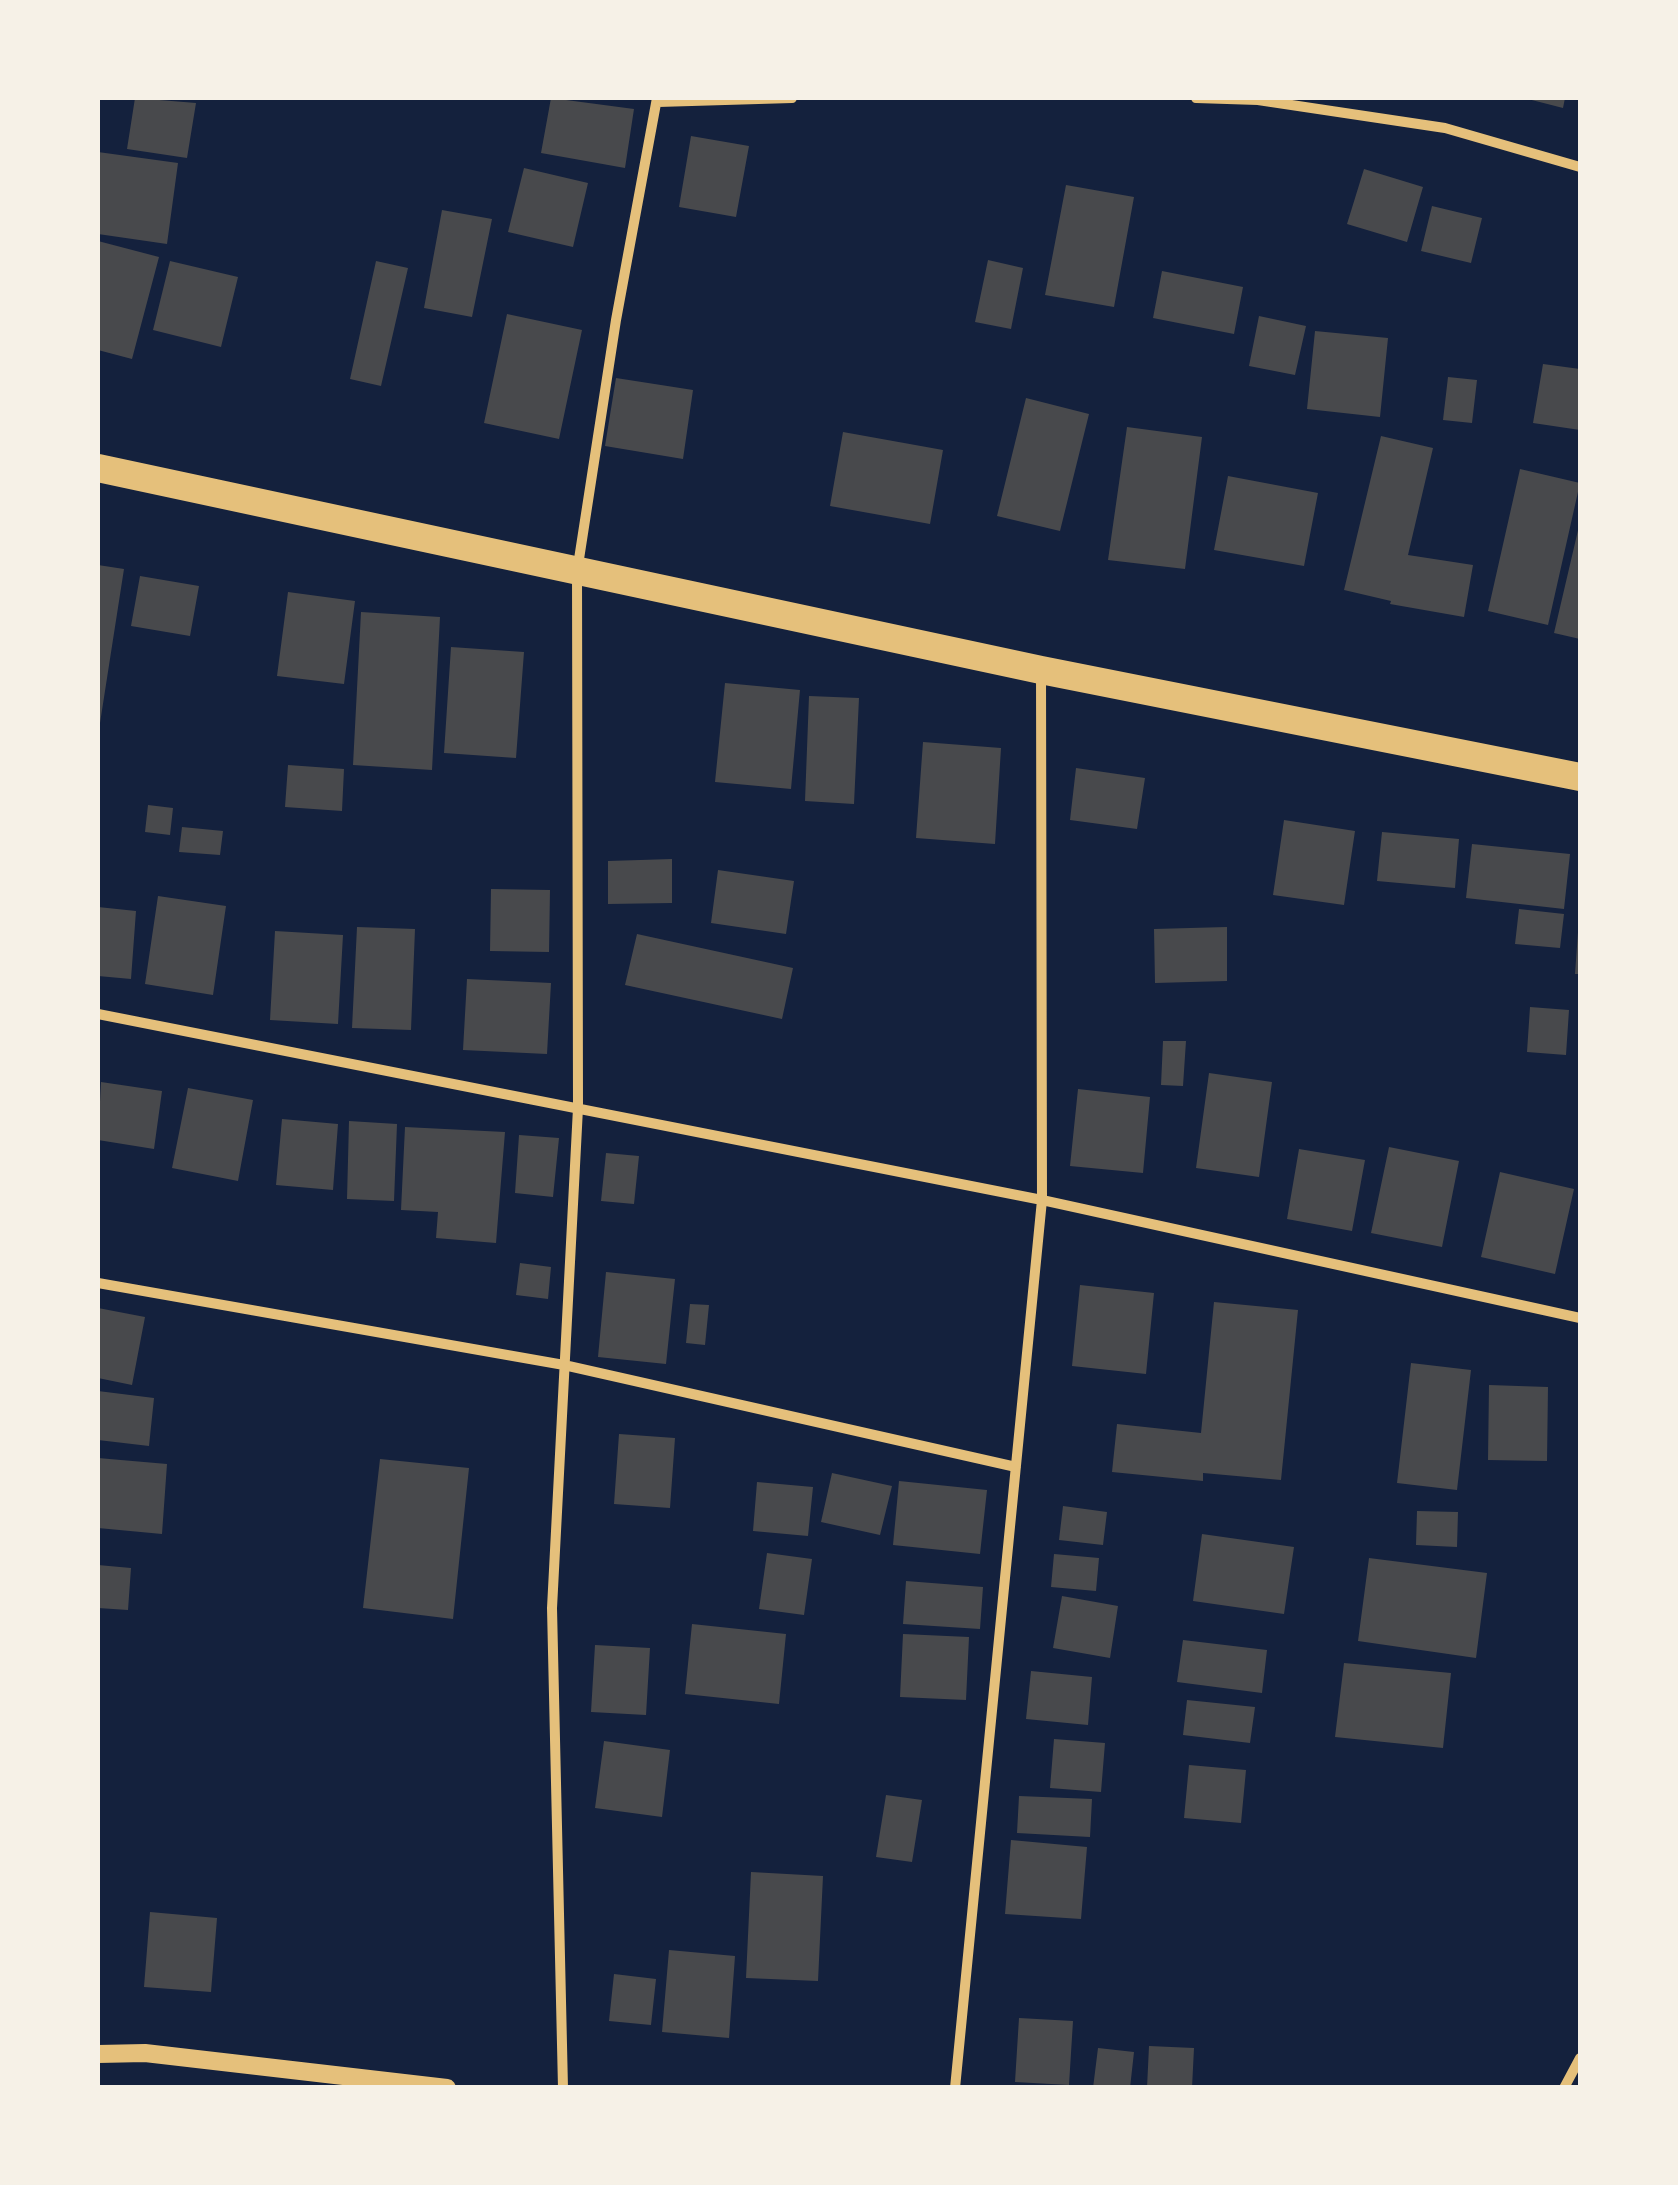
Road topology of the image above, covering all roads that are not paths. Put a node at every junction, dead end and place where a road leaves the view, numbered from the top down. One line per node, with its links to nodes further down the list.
1 (792, 98): 3 (street)
2 (1196, 98): 4 (street)
3 (657, 100): 6 (street)
4 (1580, 167)
5 (98, 468): 6 (highway)
6 (577, 572): 7 (highway); 10 (street)
7 (1040, 670): 8 (highway); 11 (street)
8 (1580, 777)
9 (98, 1014): 10 (street)
10 (578, 1108): 11 (street); 14 (street)
11 (1042, 1200): 13 (street); 15 (street)
12 (98, 1283): 14 (street)
13 (1580, 1318)
14 (564, 1365): 15 (street); 19 (street)
15 (1016, 1467): 20 (street)
16 (98, 2054): 18 (street)
17 (1580, 2058): 21 (street)
18 (447, 2088)
19 (563, 2088)
20 (955, 2088)
21 (1564, 2088)

